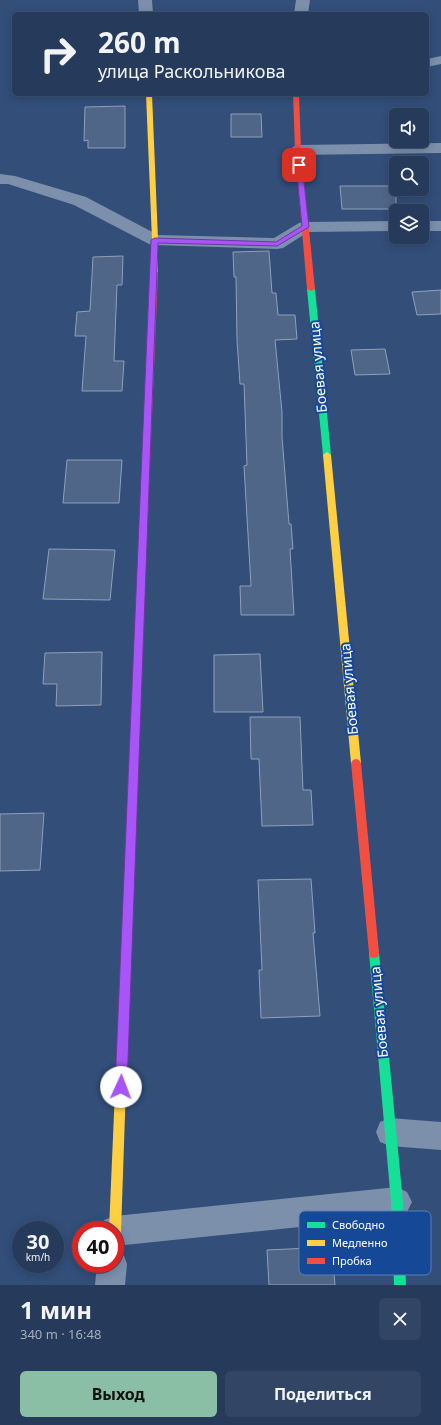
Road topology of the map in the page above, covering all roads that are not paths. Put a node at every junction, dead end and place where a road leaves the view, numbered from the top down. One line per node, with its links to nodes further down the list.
1 (145, 0): 3 (street)
2 (303, 0): 4 (street)
3 (146, 12)
4 (301, 12)
5 (441, 60): 6 (street)
6 (429, 63)
7 (149, 96): 16 (street)
8 (296, 96): 10 (street, Боевая улица)
9 (441, 148): 10 (street)
10 (298, 150): 15 (street, Боевая улица)
11 (0, 179): 16 (street)
12 (389, 226): 15 (street)
13 (429, 226): 14 (street)
14 (441, 226)
15 (305, 227): 16 (street); 17 (street, Боевая улица)
16 (155, 240): 23 (street)
17 (390, 1132): 18 (street); 19 (street, Боевая улица)
18 (441, 1136)
19 (397, 1202): 20 (street); 21 (street, Боевая улица)
20 (309, 1211)
21 (397, 1211)
22 (299, 1212): 24 (street)
23 (115, 1221)
24 (124, 1230)
25 (111, 1273): 27 (street)
26 (400, 1275): 28 (street, Боевая улица)
27 (110, 1285)
28 (400, 1285)

